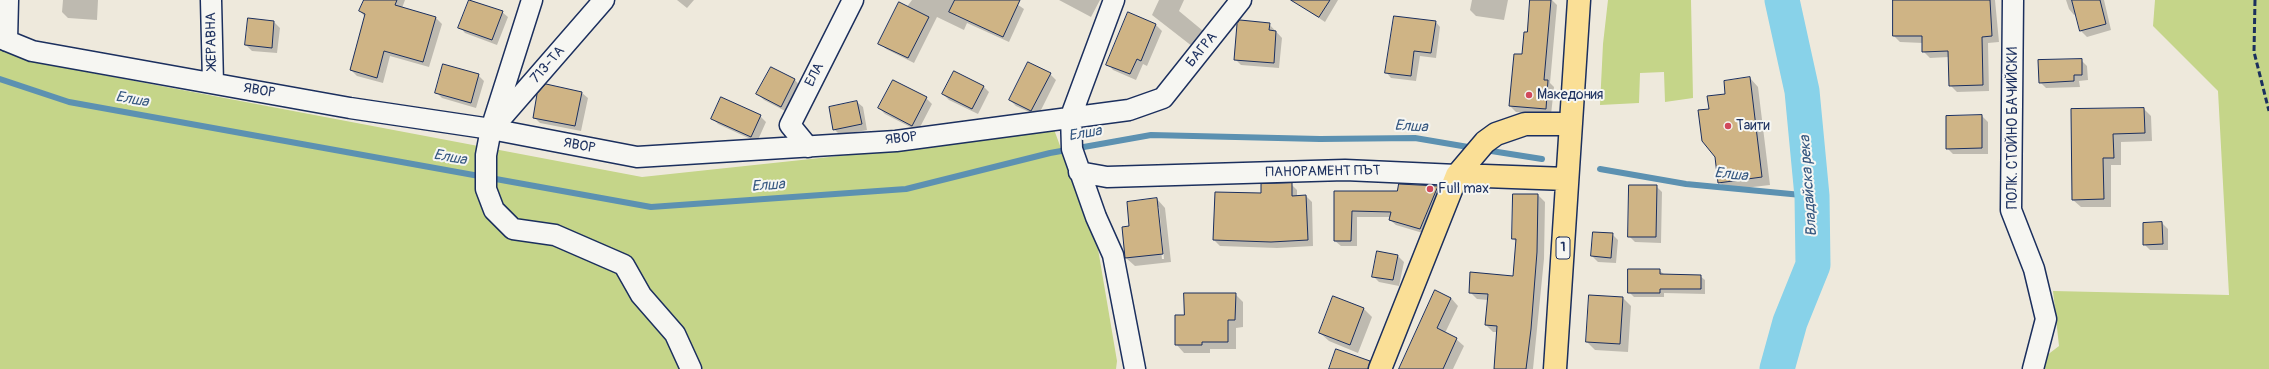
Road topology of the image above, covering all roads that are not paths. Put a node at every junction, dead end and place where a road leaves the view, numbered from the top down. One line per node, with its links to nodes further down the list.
1 (8, 0): 10 (street)
2 (532, 0): 15 (street)
3 (604, 0): 15 (street, 713-ТА)
4 (853, 0): 16 (street, ЕЛА)
5 (1114, 0): 13 (street)
6 (1241, 0): 12 (street, БАГРА)
7 (1579, 0): 14 (main road, 1)
8 (2013, 0): 24 (street, ПОЛК. СТОЙНО БАЧИЙСКИ)
9 (212, 2): 11 (street, ЖЕРАВНА)
10 (4, 40): 11 (street, ЯВОР)
11 (213, 83): 15 (street, ЯВОР)
12 (1162, 98): 13 (street, ЯВОР)
13 (1071, 116): 16 (street, ЯВОР); 17 (street)
14 (1571, 124): 18 (main road); 19 (main road, 1)
15 (491, 129): 16 (street, ЯВОР); 20 (street)
16 (808, 147)
17 (1079, 172): 18 (street, ПАНОРАМЕНТ ПЪТ); 21 (street)
18 (1457, 175): 19 (main road, ПАНОРАМЕНТ ПЪТ); 22 (main road)
19 (1567, 179): 23 (main road, 1)
20 (691, 369)
21 (1135, 369)
22 (1380, 369)
23 (1555, 369)
24 (2034, 369)

